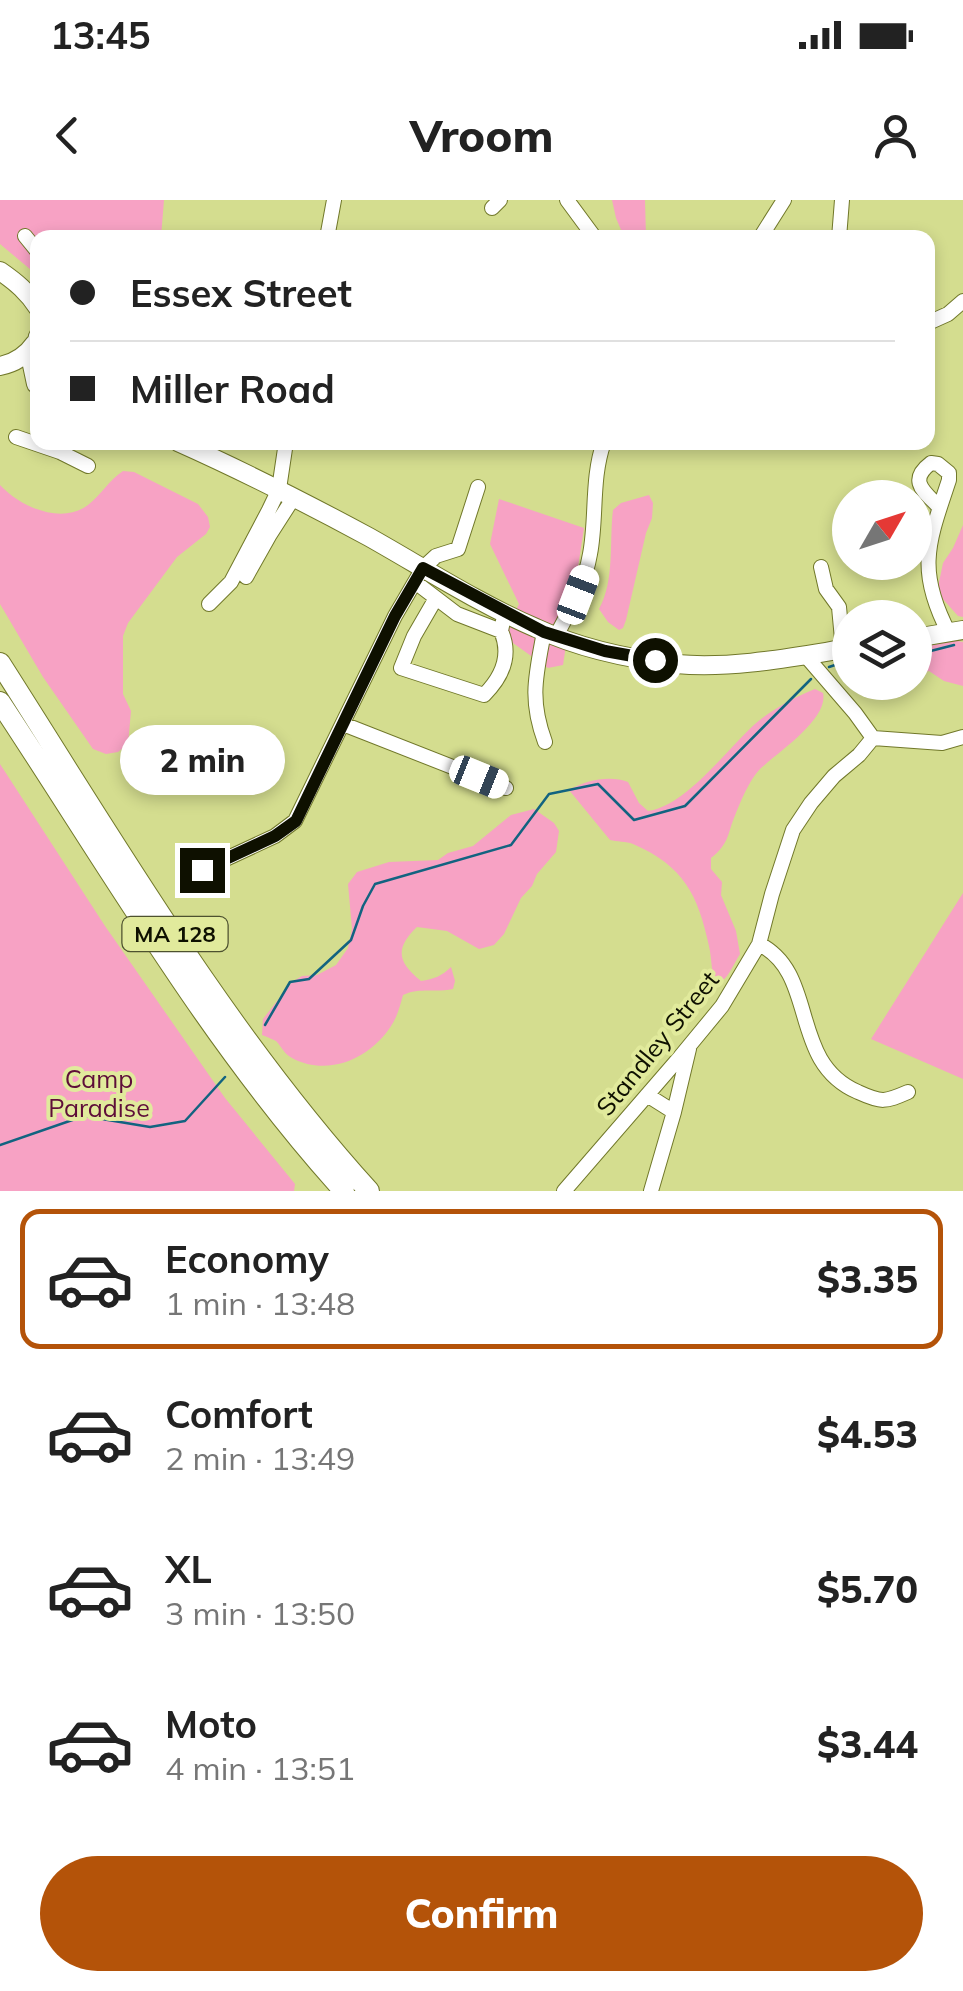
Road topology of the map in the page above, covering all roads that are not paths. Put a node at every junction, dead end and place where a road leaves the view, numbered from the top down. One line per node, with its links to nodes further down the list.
1 (334, 200): 5 (street)
2 (567, 200): 6 (street)
3 (784, 200): 7 (street)
4 (842, 200): 8 (street)
5 (328, 230)
6 (590, 230)
7 (765, 230)
8 (840, 230)
9 (24, 236): 10 (street)
10 (30, 243)
11 (0, 271): 12 (main road)
12 (30, 298)
13 (963, 301): 14 (street)
14 (935, 319)
15 (30, 347): 16 (main road)
16 (0, 370): 17 (main road)
17 (30, 381)
18 (16, 437): 19 (street)
19 (30, 440)
20 (66, 450): 24 (street)
21 (195, 450): 26 (main road)
22 (286, 450): 26 (street)
23 (602, 450): 36 (street)
24 (88, 466)
25 (478, 487): 29 (street)
26 (286, 493): 29 (main road); 30 (street); 33 (street)
27 (939, 508): 35 (street)
28 (822, 567): 32 (street)
29 (419, 575): 31 (street); 34 (main road); 41 (street)
30 (246, 577)
31 (436, 598): 34 (street); 34 (street)
32 (834, 600)
33 (210, 604)
34 (503, 622): 36 (main road)
35 (956, 632)
36 (550, 634): 38 (main road); 44 (street)
37 (832, 651): 38 (main road)
38 (805, 655): 43 (street)
39 (0, 662): 53 (highway, MA 128)
40 (0, 702): 52 (highway, MA 128)
41 (343, 724): 45 (street); 46 (street)
42 (963, 737): 43 (street)
43 (874, 738): 47 (street, Standley Street)
44 (545, 742)
45 (506, 788)
46 (202, 870)
47 (758, 944): 48 (street, Standley Street); 49 (street)
48 (690, 1046): 50 (street, Standley Street); 51 (street)
49 (908, 1092)
50 (647, 1095): 51 (street); 54 (street, Standley Street)
51 (674, 1112): 55 (street)
52 (344, 1191)
53 (369, 1191)
54 (564, 1191)
55 (652, 1191)

